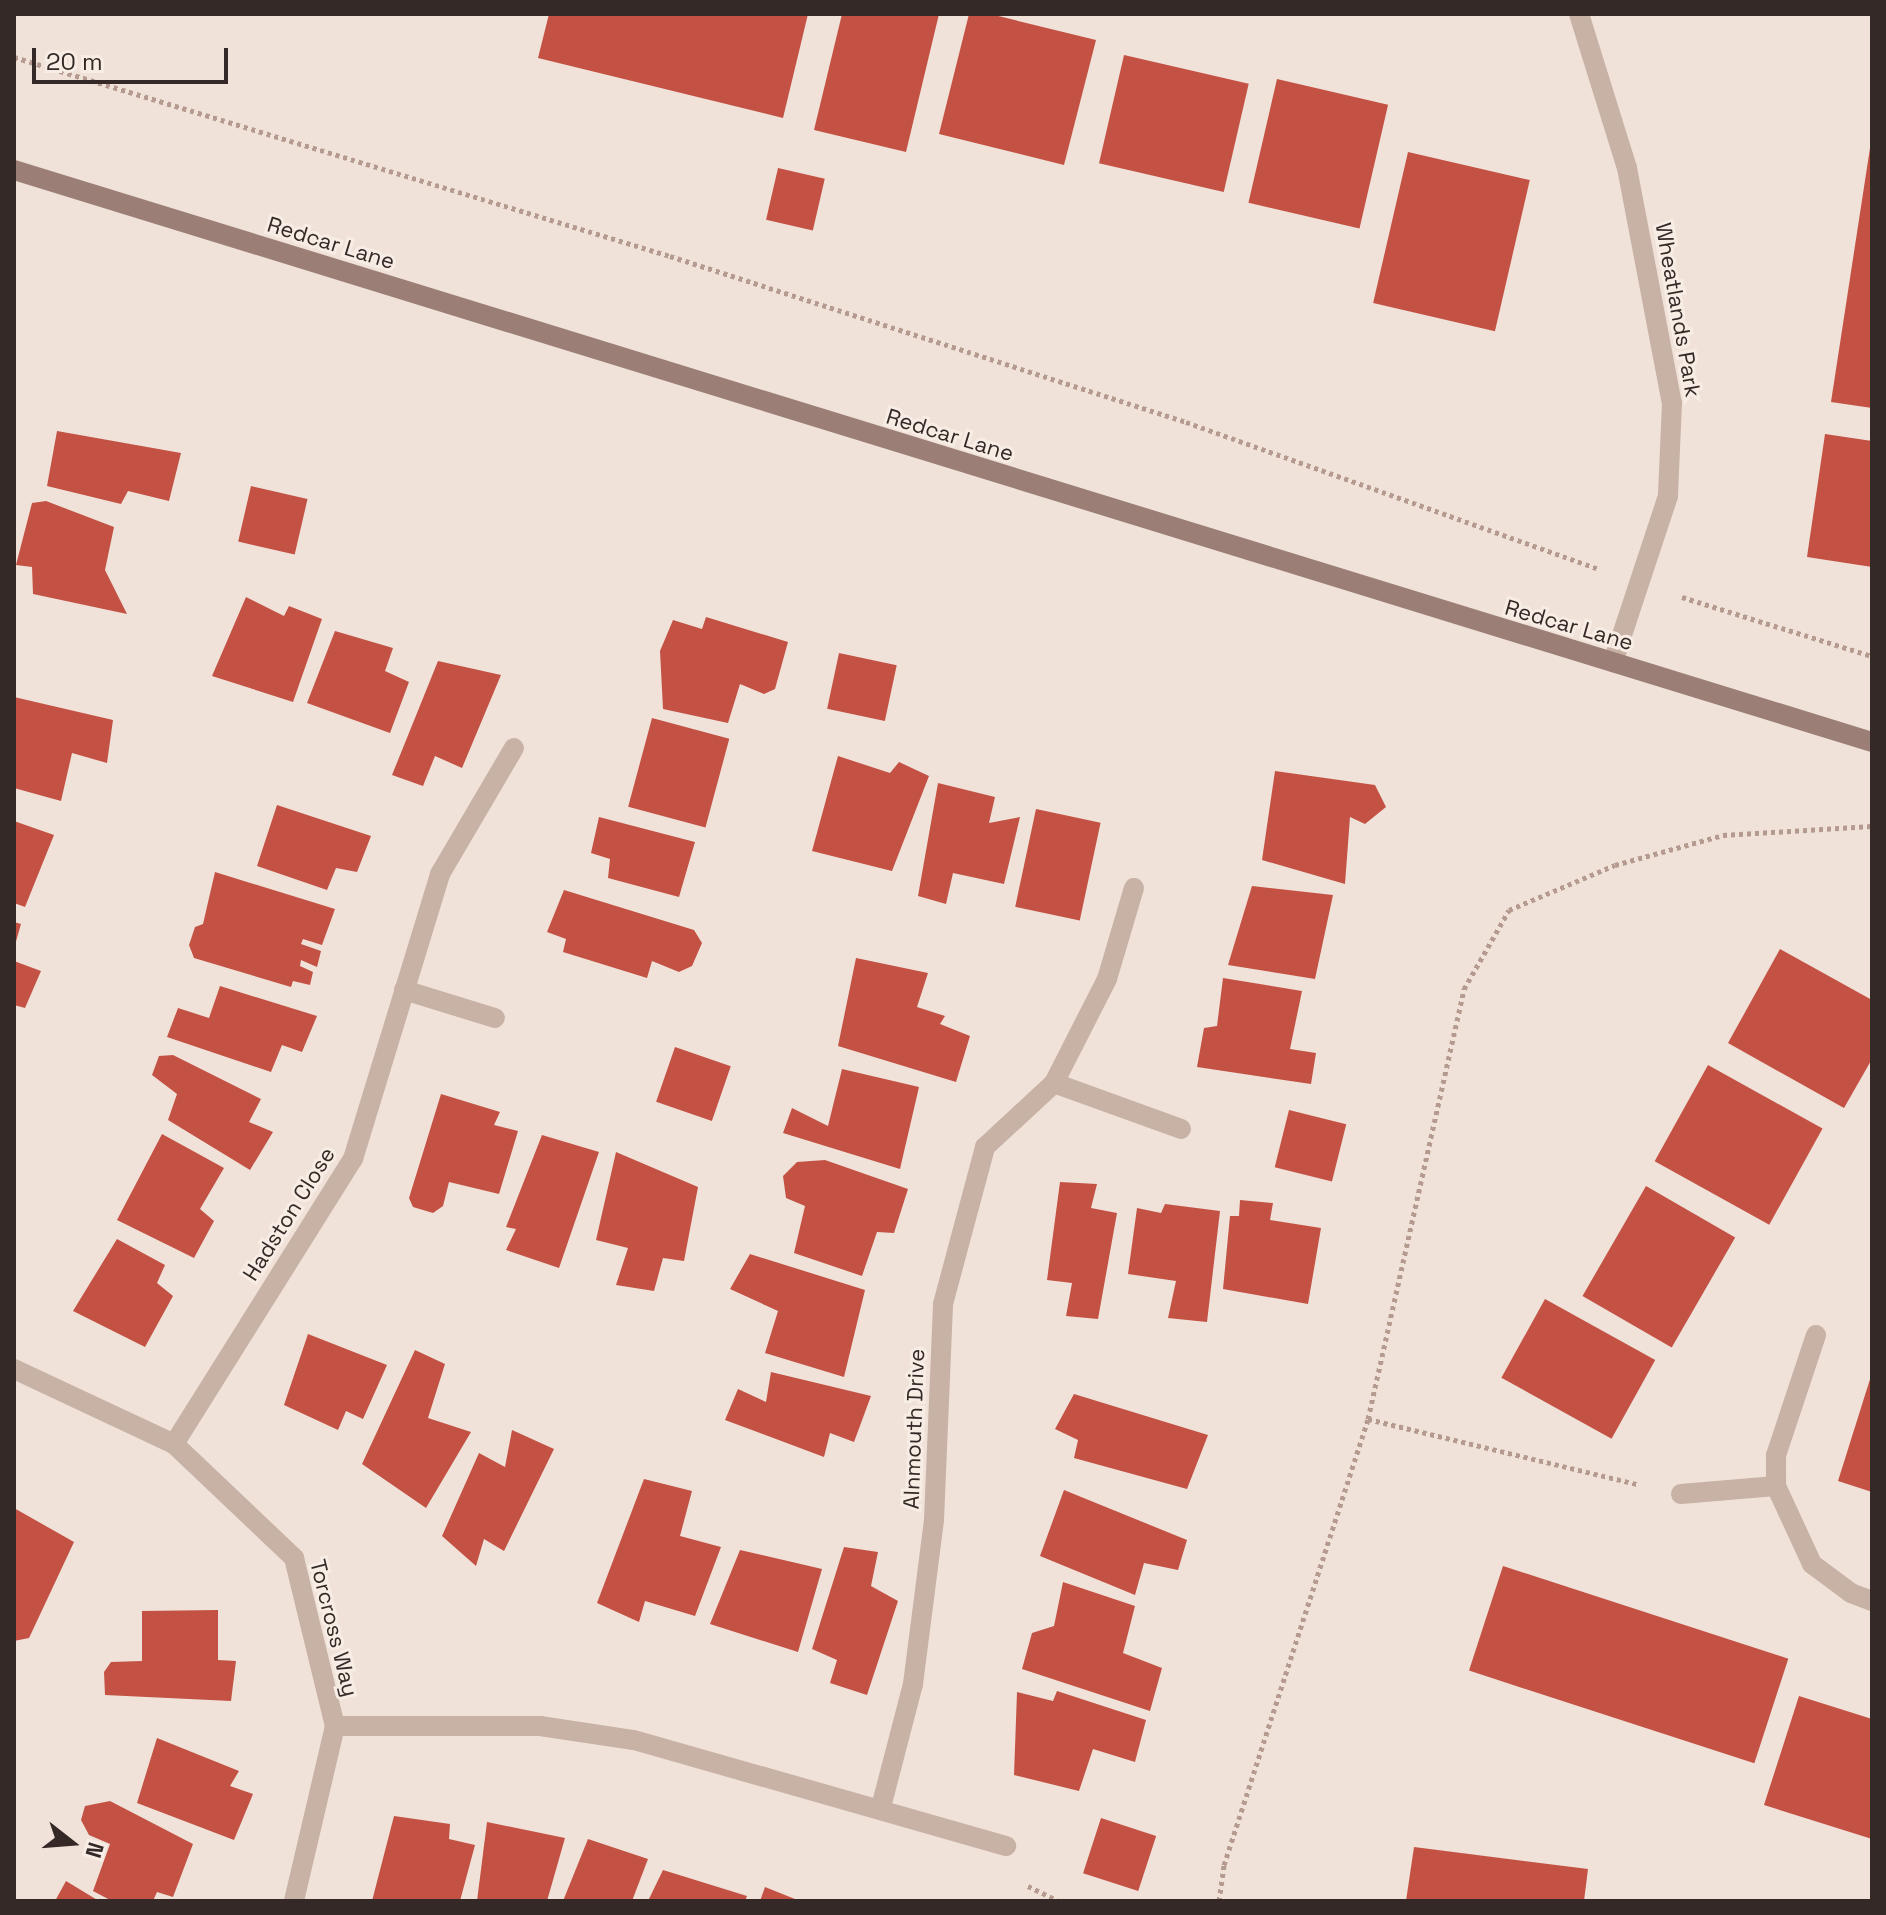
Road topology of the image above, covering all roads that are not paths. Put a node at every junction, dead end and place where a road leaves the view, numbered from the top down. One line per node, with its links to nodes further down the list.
1 (1579, 14): 3 (street, Wheatlands Park)
2 (14, 170): 3 (main road, Redcar Lane)
3 (1613, 662): 4 (main road, Redcar Lane)
4 (1872, 742)
5 (514, 748): 7 (street, Hadston Close)
6 (1134, 888): 9 (street, Alnmouth Drive)
7 (404, 990): 8 (street); 13 (street, Hadston Close)
8 (495, 1018)
9 (1054, 1083): 10 (street); 18 (street, Alnmouth Drive)
10 (1181, 1129)
11 (1816, 1335): 14 (street)
12 (14, 1369): 13 (street, Torcross Way)
13 (174, 1444): 17 (street, Torcross Way)
14 (1776, 1486): 15 (street); 16 (street)
15 (1681, 1494)
16 (1872, 1601)
17 (335, 1726): 18 (street); 20 (street, Torcross Way)
18 (881, 1807): 19 (street)
19 (1006, 1846)
20 (294, 1901)

